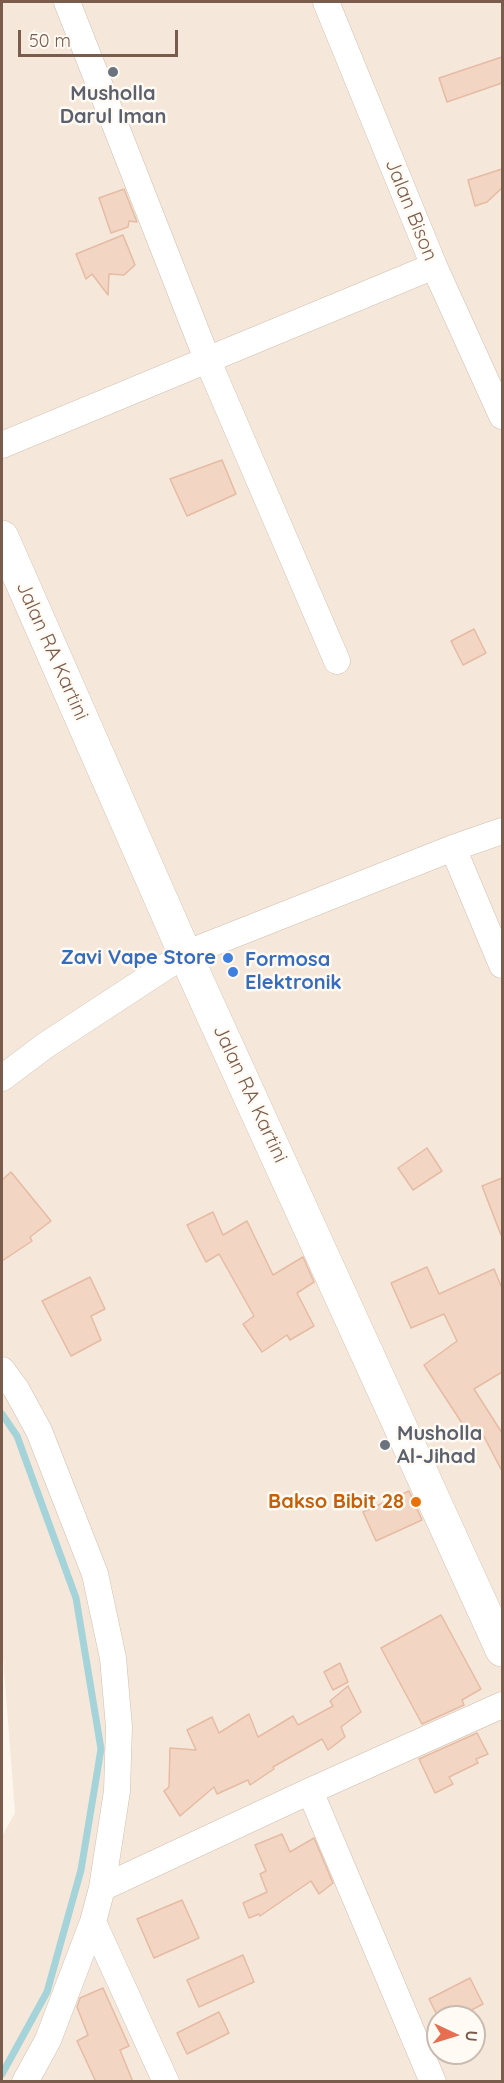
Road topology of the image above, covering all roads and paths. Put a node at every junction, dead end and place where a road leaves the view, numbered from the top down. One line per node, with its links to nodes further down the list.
1 (67, 2): 4 (street)
2 (326, 2): 3 (street, Jalan Bison)
3 (434, 266): 4 (street); 5 (street, Jalan Bison)
4 (207, 359): 6 (street); 8 (street)
5 (502, 416)
6 (2, 445)
7 (2, 537): 11 (main road, Jalan RA Kartini)
8 (337, 661)
9 (502, 831): 10 (street)
10 (453, 848): 11 (street); 12 (street)
11 (185, 954): 13 (street); 15 (main road, Jalan RA Kartini)
12 (502, 965)
13 (2, 1078)
14 (2, 1370): 18 (street)
15 (502, 1650)
16 (502, 1705): 17 (street)
17 (310, 1791): 18 (street); 22 (street)
18 (102, 1888): 19 (street)
19 (93, 1922): 20 (street); 21 (street)
20 (25, 2082)
21 (166, 2082)
22 (434, 2082)

